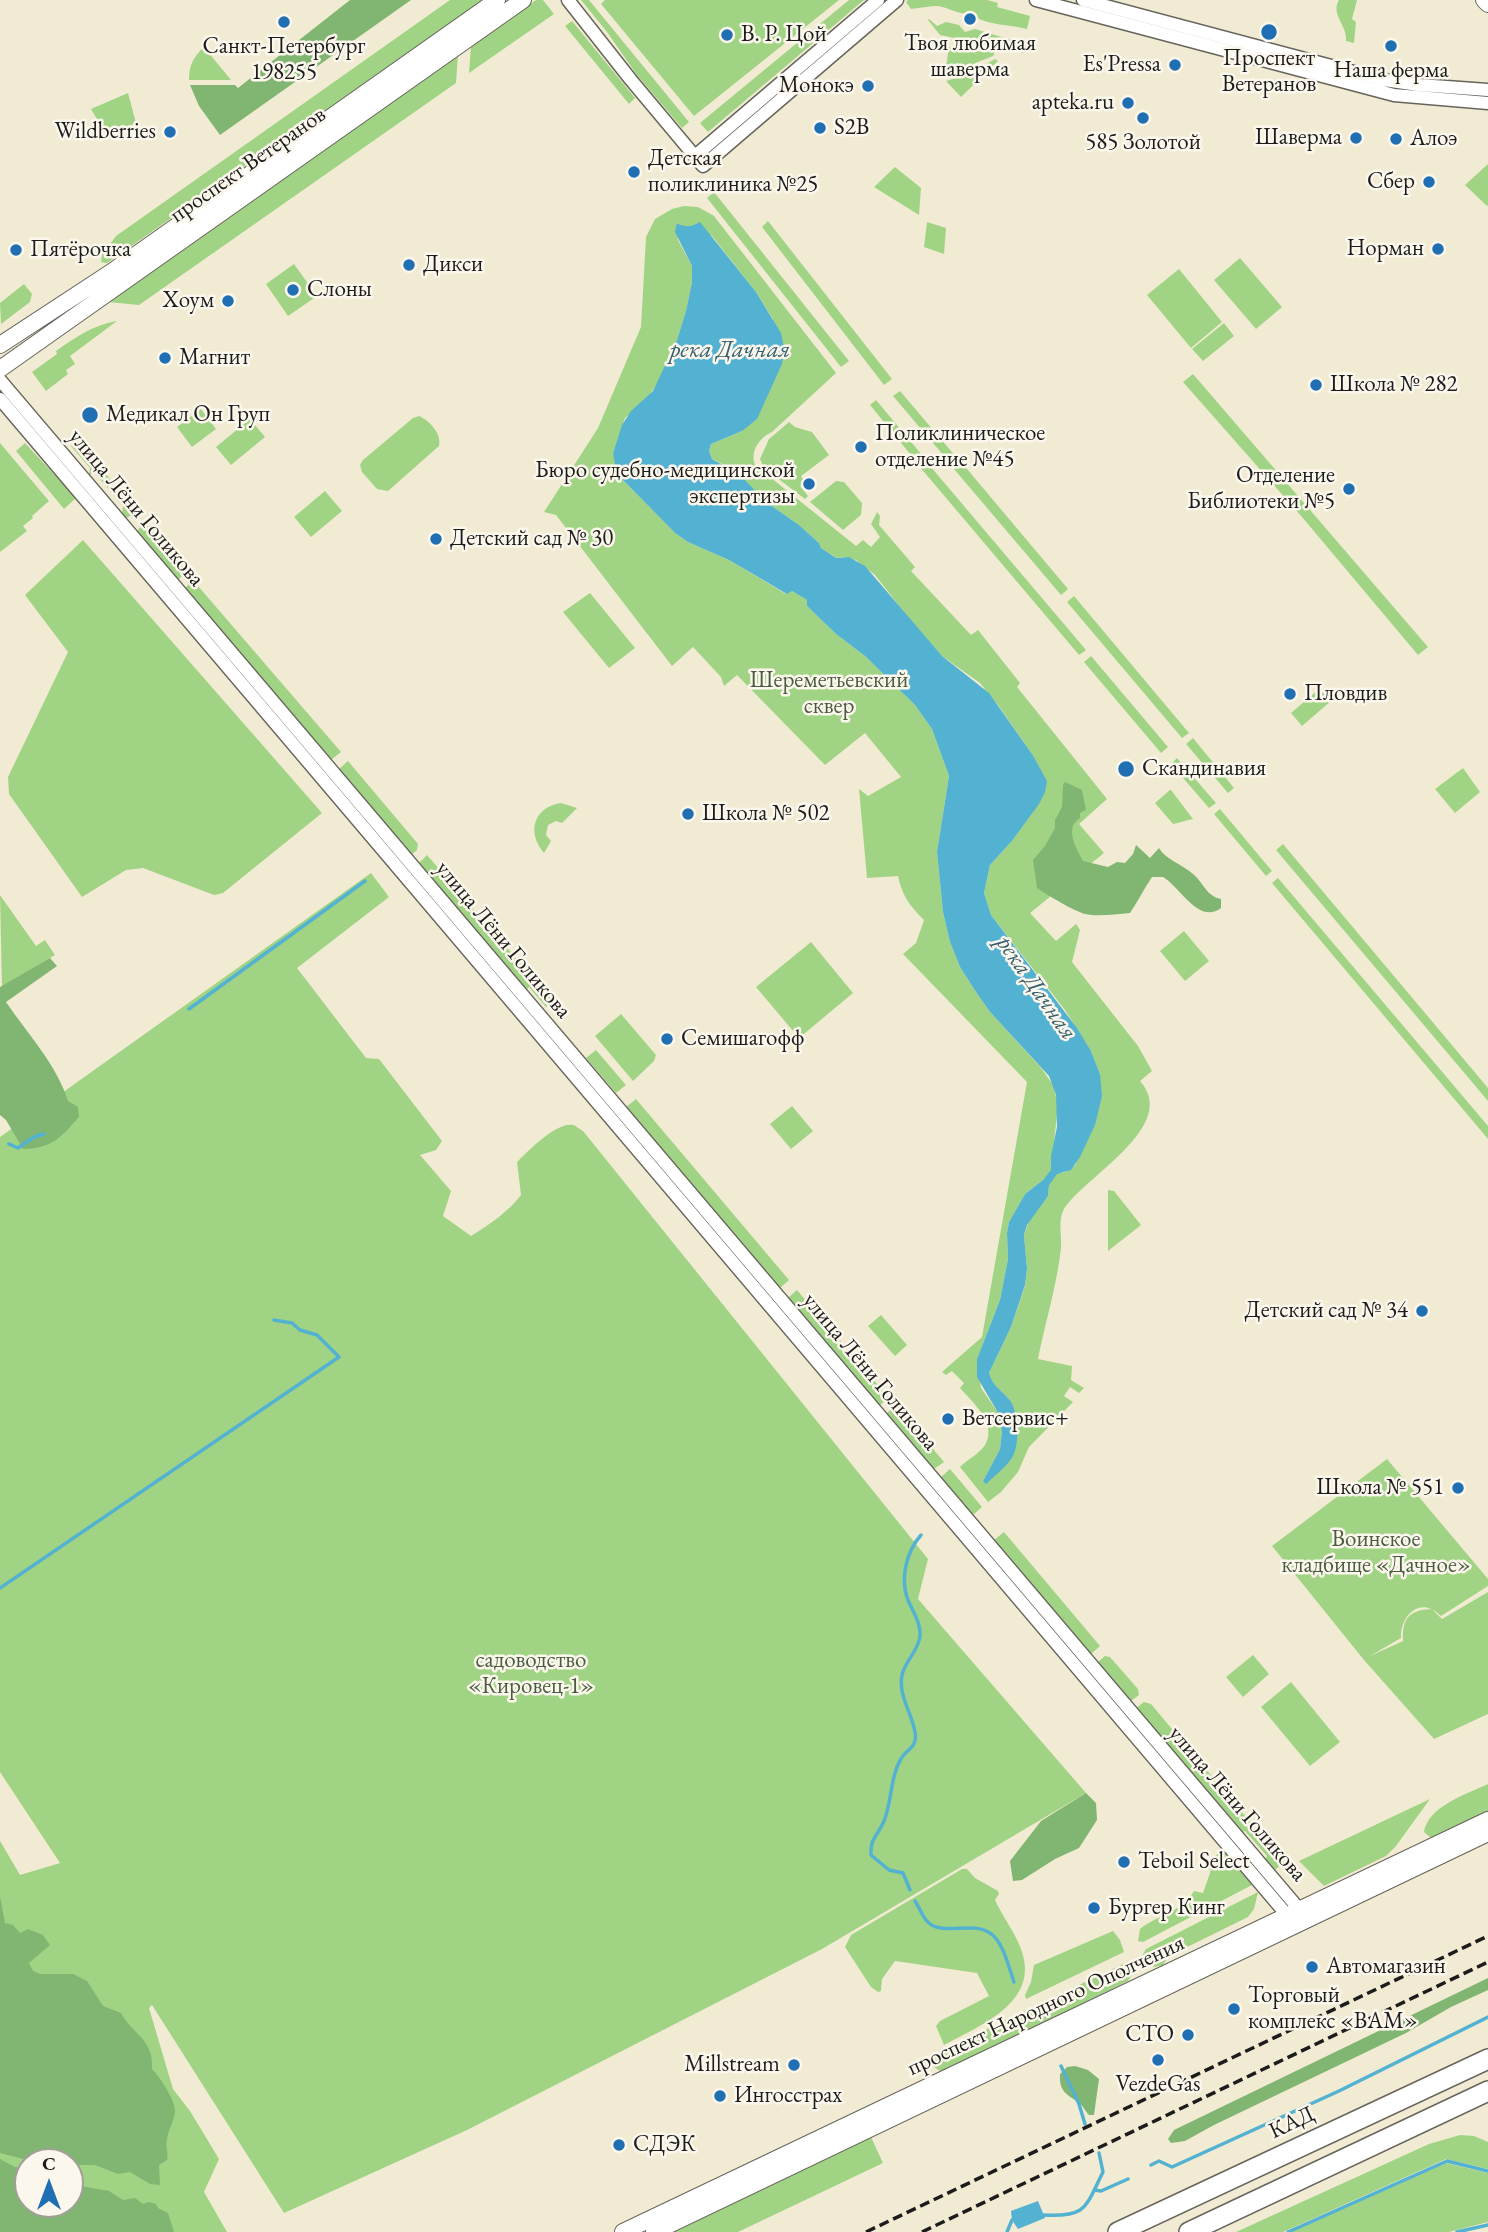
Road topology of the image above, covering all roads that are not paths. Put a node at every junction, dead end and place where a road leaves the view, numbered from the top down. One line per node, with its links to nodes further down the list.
1 (497, 0): 13 (main road, проспект Ветеранов)
2 (523, 0): 14 (main road, проспект Ветеранов)
3 (568, 0): 12 (street)
4 (878, 0): 12 (street)
5 (897, 0): 12 (street)
6 (1036, 0): 11 (street)
7 (1083, 0): 10 (street)
8 (1484, 0): 9 (main road)
9 (1488, 4)
10 (1488, 90)
11 (1488, 103)
12 (699, 161)
13 (0, 345)
14 (0, 369)
15 (0, 380): 19 (street, улица Лёни Голикова)
16 (0, 399): 19 (street, улица Лёни Голикова)
17 (1488, 1820): 19 (main road, проспект Народного Ополчения)
18 (1488, 1833): 19 (main road, проспект Народного Ополчения)
19 (1295, 1916): 22 (main road, проспект Народного Ополчения); 23 (main road, проспект Народного Ополчения)
20 (1488, 2059): 24 (highway, КАД)
21 (1488, 2091): 25 (highway)
22 (623, 2232)
23 (654, 2232)
24 (1118, 2232)
25 (1189, 2232)

